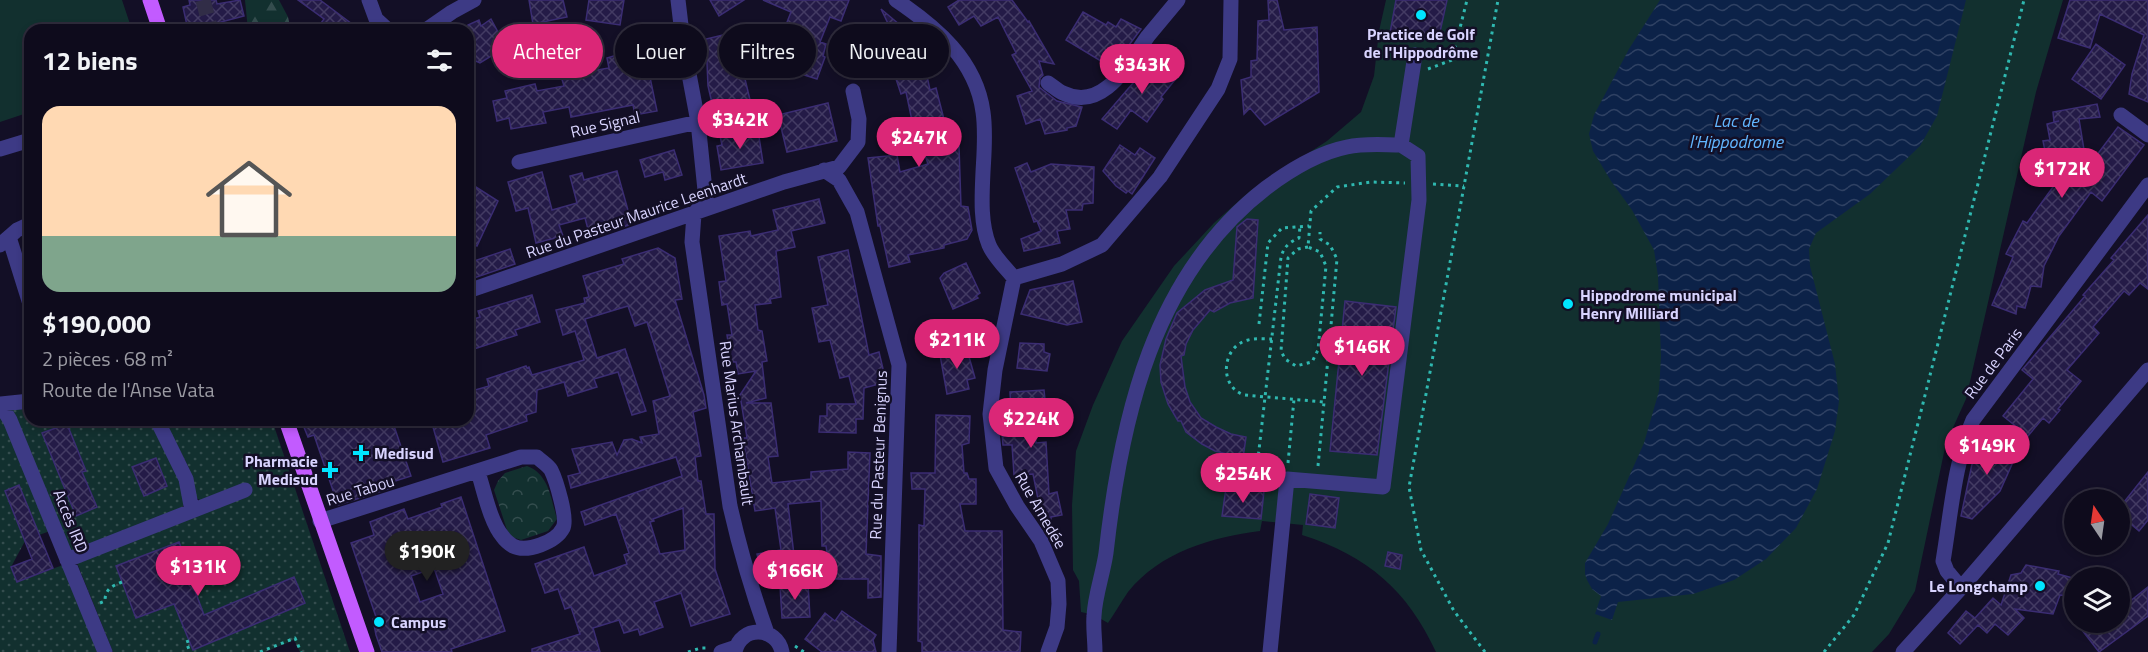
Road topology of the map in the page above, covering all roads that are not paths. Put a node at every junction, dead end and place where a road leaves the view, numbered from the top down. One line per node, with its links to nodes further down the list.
1 (150, 0): 8 (main road)
2 (369, 0): 9 (street)
3 (474, 0): 10 (street)
4 (678, 0): 15 (street, Rue Marius Archambault)
5 (896, 0): 26 (street)
6 (1231, 0): 26 (street)
7 (1175, 1): 12 (street)
8 (158, 24)
9 (381, 24)
10 (435, 24)
11 (1415, 55): 18 (street)
12 (1048, 82)
13 (853, 91): 21 (street, Rue du Pasteur Maurice Leenhardt)
14 (2121, 115): 16 (street)
15 (698, 122): 20 (street, Rue Signal); 23 (street, Rue Marius Archambault)
16 (2148, 135)
17 (24, 142): 19 (street)
18 (1401, 145): 48 (street); 49 (street)
19 (0, 149)
20 (519, 162)
21 (824, 170): 23 (street, Rue du Pasteur Maurice Leenhardt); 46 (street, Rue du Pasteur Benignus)
22 (2148, 185): 39 (street, Rue de Paris)
23 (694, 214): 28 (street, Rue du Pasteur Maurice Leenhardt); 40 (street, Rue Marius Archambault)
24 (24, 227): 25 (street)
25 (4, 241): 27 (street)
26 (1014, 278): 47 (street, Rue Amedée)
27 (24, 289)
28 (474, 289)
29 (2145, 379): 39 (street)
30 (24, 402): 31 (street, Accès IRD)
31 (0, 404): 38 (street, Accès IRD)
32 (160, 426): 36 (street)
33 (288, 426): 37 (main road)
34 (478, 472): 34 (street, Rue Tabou); 37 (street, Rue Tabou)
35 (245, 490): 36 (street)
36 (192, 511): 38 (street)
37 (320, 521): 43 (main road)
38 (67, 560): 42 (street, Accès IRD)
39 (1961, 588): 50 (street)
40 (767, 633): 41 (street); 45 (street, Rue Marius Archambault)
41 (736, 650): 44 (street)
42 (105, 652)
43 (367, 652)
44 (721, 652)
45 (782, 652)
46 (889, 652)
47 (1048, 652)
48 (1095, 652)
49 (1270, 652)
50 (1903, 652)

